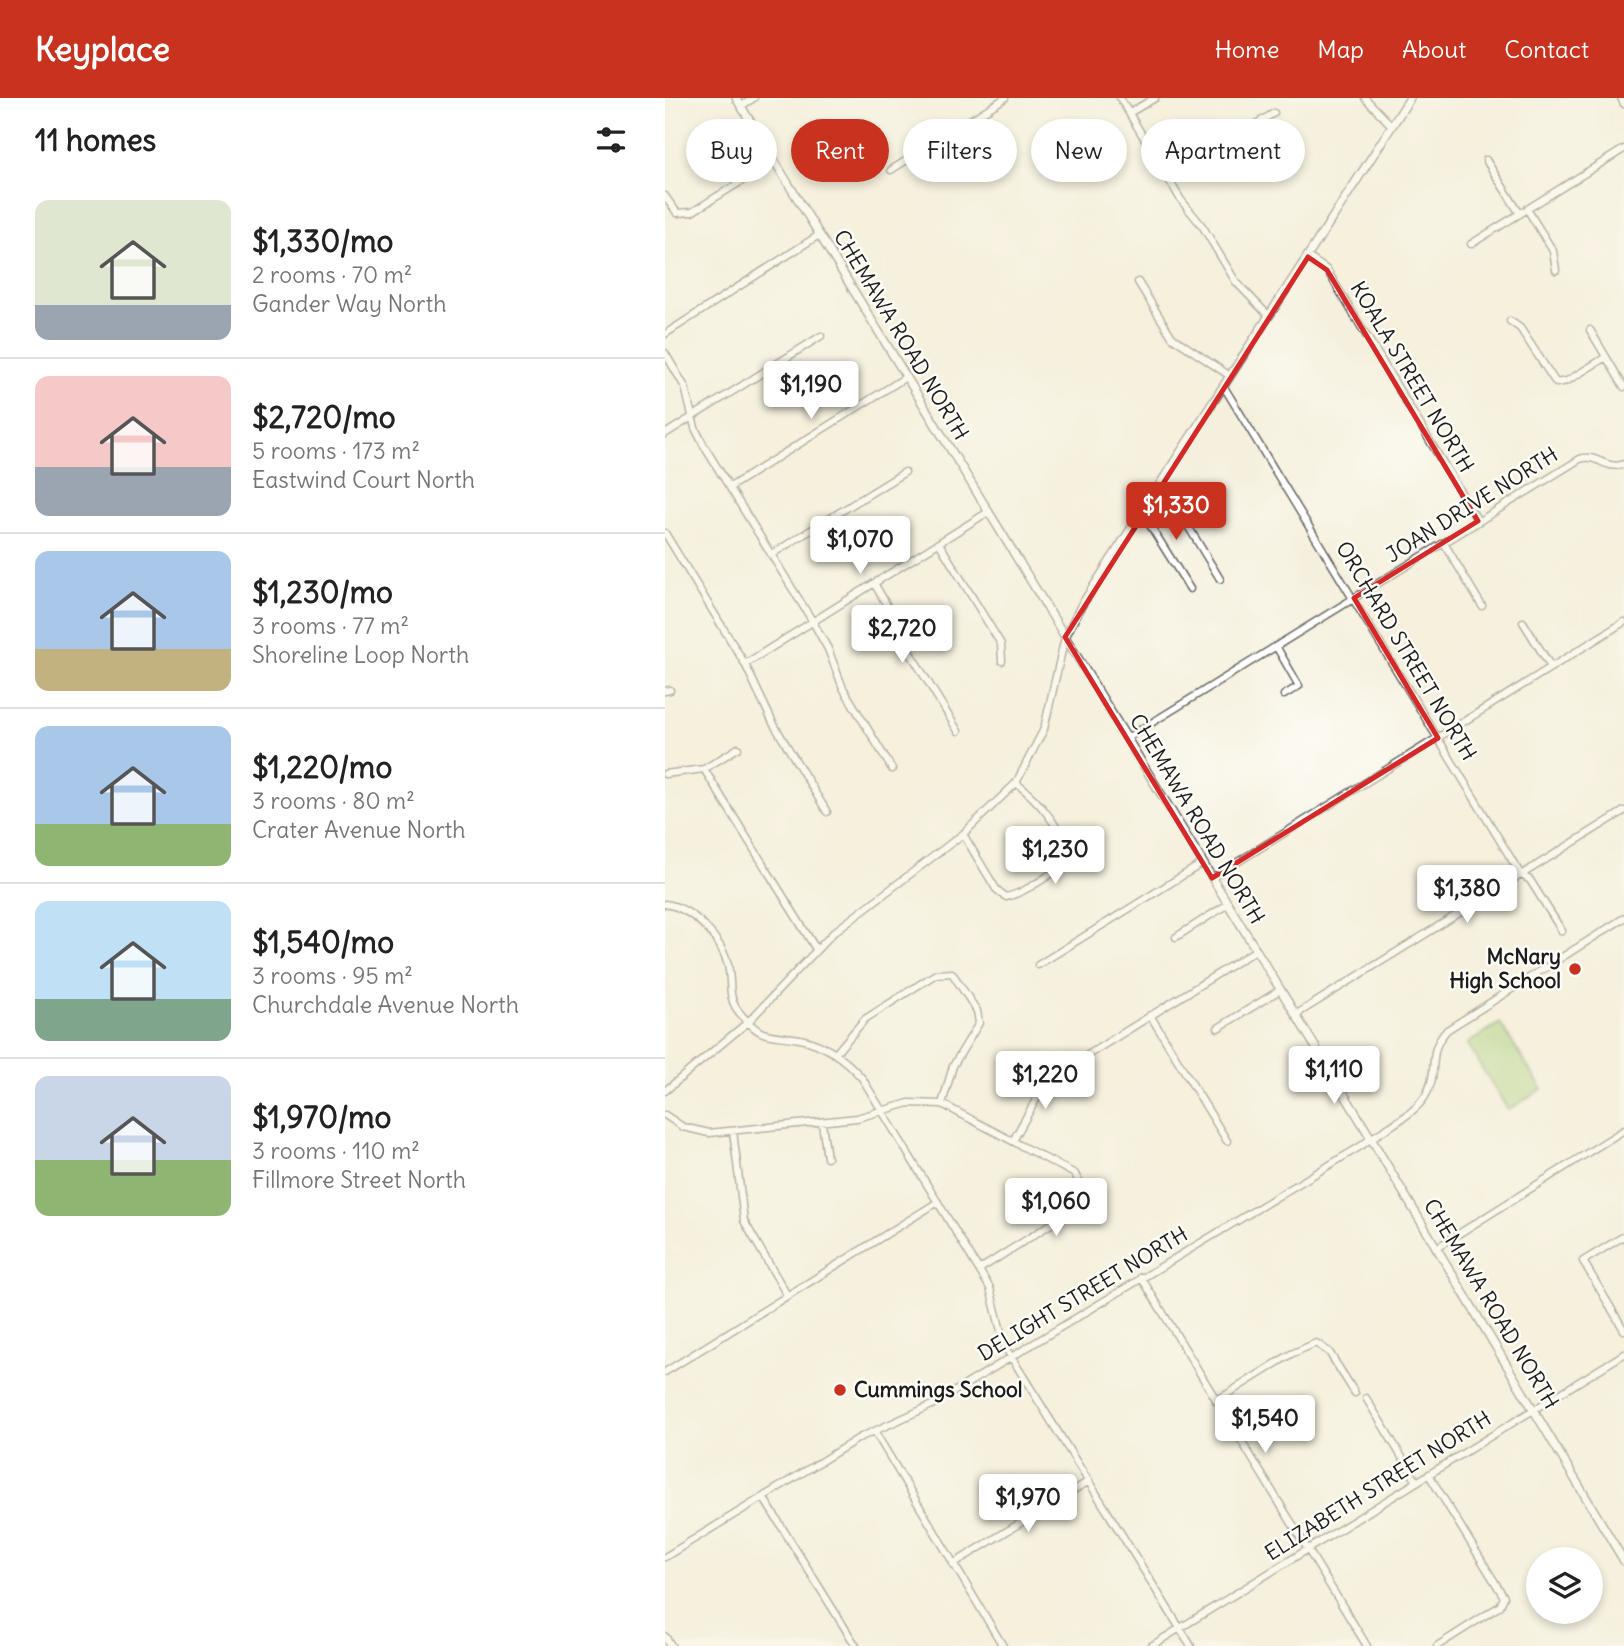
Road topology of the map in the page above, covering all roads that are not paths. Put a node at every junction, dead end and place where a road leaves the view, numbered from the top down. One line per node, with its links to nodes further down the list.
1 (736, 98): 10 (street, CHEMAWA ROAD NORTH)
2 (754, 98): 10 (street)
3 (1005, 98): 20 (street)
4 (1120, 98): 11 (street)
5 (1155, 98): 11 (street)
6 (1364, 98): 15 (street)
7 (1410, 98): 15 (street)
8 (1621, 98): 9 (street)
9 (1624, 104)
10 (741, 106): 13 (street, CHEMAWA ROAD NORTH)
11 (1129, 113): 16 (street)
12 (1274, 113): 14 (street)
13 (749, 119)
14 (1264, 119)
15 (1391, 125): 28 (street)
16 (1141, 133)
17 (1624, 149): 24 (street)
18 (1486, 160): 25 (street)
19 (777, 166): 26 (street, CHEMAWA ROAD NORTH)
20 (891, 170)
21 (740, 182): 23 (street)
22 (1171, 182): 31 (street)
23 (665, 195)
24 (1527, 209): 25 (street); 29 (street)
25 (1520, 214): 27 (street)
26 (819, 235): 34 (street); 39 (street, CHEMAWA ROAD NORTH)
27 (1471, 244)
28 (1308, 257): 31 (street); 50 (street, KOALA STREET NORTH)
29 (1556, 270)
30 (1138, 282): 38 (street)
31 (1269, 316): 38 (street)
32 (1510, 321): 37 (street)
33 (1590, 330): 37 (street)
34 (665, 334)
35 (821, 336): 42 (street)
36 (665, 354): 42 (street)
37 (1606, 357): 41 (street)
38 (1230, 376): 40 (street)
39 (907, 377): 46 (street); 48 (street, CHEMAWA ROAD NORTH)
40 (1223, 387): 47 (street); 58 (street, ORCHARD STREET NORTH)
41 (1624, 387)
42 (694, 416): 43 (street); 46 (street)
43 (665, 434)
44 (1624, 464): 50 (street, JOAN DRIVE NORTH)
45 (905, 472): 54 (street)
46 (730, 487): 54 (street)
47 (1158, 487): 49 (street); 55 (street)
48 (988, 512): 52 (street); 63 (street, CHEMAWA ROAD NORTH)
49 (1140, 516): 57 (street); 63 (street)
50 (1478, 521): 53 (street, JOAN DRIVE NORTH)
51 (665, 533): 66 (street)
52 (939, 542): 56 (street); 65 (street)
53 (1444, 543): 58 (street, JOAN DRIVE NORTH); 59 (street)
54 (772, 554): 60 (street)
55 (1220, 579)
56 (874, 583): 60 (street); 69 (street)
57 (1190, 589)
58 (1354, 598): 64 (street, JOAN DRIVE NORTH); 71 (street, ORCHARD STREET NORTH)
59 (1482, 606)
60 (813, 622): 66 (street); 74 (street)
61 (1523, 622): 67 (street)
62 (1624, 622): 67 (street)
63 (1065, 637): 70 (street, CHEMAWA ROAD NORTH); 76 (street)
64 (1276, 646): 68 (street); 70 (street, JOAN DRIVE NORTH)
65 (1002, 661)
66 (745, 664): 78 (street)
67 (1551, 667): 71 (street)
68 (1284, 695)
69 (958, 730)
70 (1127, 738): 80 (street, CHEMAWA ROAD NORTH)
71 (1438, 738): 81 (street, ORCHARD STREET NORTH); 82 (street)
72 (738, 748): 73 (street)
73 (705, 769): 75 (street); 88 (street)
74 (892, 769)
75 (665, 774)
76 (1016, 783): 79 (street); 79 (street)
77 (1624, 811): 81 (street)
78 (827, 812)
79 (963, 834): 88 (street)
80 (1203, 863): 82 (street, CHEMAWA ROAD NORTH); 90 (street)
81 (1521, 875): 86 (street, ORCHARD STREET NORTH); 93 (street)
82 (1212, 878): 84 (street, CHEMAWA ROAD NORTH)
83 (665, 904): 94 (street)
84 (1228, 904): 87 (street); 89 (street, CHEMAWA ROAD NORTH)
85 (1624, 918): 104 (street, DELIGHT STREET NORTH)
86 (1562, 931)
87 (1176, 937)
88 (816, 949): 94 (street)
89 (1256, 950): 91 (street, CHEMAWA ROAD NORTH); 92 (street)
90 (1038, 965)
91 (1280, 990): 93 (street, CHEMAWA ROAD NORTH); 95 (street)
92 (1150, 1015): 105 (street); 106 (street)
93 (1295, 1015): 104 (street, CHEMAWA ROAD NORTH)
94 (748, 1022): 96 (street); 97 (street)
95 (1218, 1028)
96 (836, 1053): 98 (street); 99 (street)
97 (665, 1091)
98 (942, 1104): 99 (street); 105 (street)
99 (883, 1111): 101 (street); 108 (street)
100 (665, 1115): 103 (street)
101 (822, 1123): 103 (street); 107 (street)
102 (1624, 1130): 110 (street)
103 (733, 1131): 113 (street)
104 (1370, 1138): 110 (street, CHEMAWA ROAD NORTH); 112 (street, DELIGHT STREET NORTH)
105 (1014, 1139): 111 (street)
106 (1227, 1141)
107 (827, 1158)
108 (938, 1202): 111 (street); 113 (street)
109 (1624, 1236): 114 (street)
110 (1436, 1248): 121 (street, CHEMAWA ROAD NORTH)
111 (980, 1269): 116 (street)
112 (1141, 1277): 116 (street, DELIGHT STREET NORTH); 120 (street)
113 (787, 1295): 117 (street)
114 (1624, 1330)
115 (1624, 1354): 121 (street, ELIZABETH STREET NORTH)
116 (1011, 1356): 122 (street, DELIGHT STREET NORTH); 124 (street)
117 (665, 1372)
118 (1355, 1393): 120 (street)
119 (1366, 1398): 125 (street)
120 (1216, 1401): 127 (street)
121 (1534, 1410): 123 (street, ELIZABETH STREET NORTH); 129 (street, CHEMAWA ROAD NORTH)
122 (875, 1432): 126 (street, DELIGHT STREET NORTH); 130 (street)
123 (1429, 1475): 125 (street, ELIZABETH STREET NORTH); 139 (street)
124 (1089, 1481): 130 (street); 131 (street)
125 (1417, 1482): 127 (street, ELIZABETH STREET NORTH)
126 (763, 1497): 128 (street, DELIGHT STREET NORTH); 134 (street)
127 (1308, 1550): 131 (street, ELIZABETH STREET NORTH); 138 (street)
128 (665, 1557)
129 (1624, 1561)
130 (953, 1564): 135 (street)
131 (1179, 1628): 136 (street, ELIZABETH STREET NORTH); 137 (street)
132 (665, 1637): 133 (street)
133 (671, 1646)
134 (856, 1646)
135 (1003, 1646)
136 (1150, 1646)
137 (1191, 1646)
138 (1367, 1646)
139 (1437, 1646)

